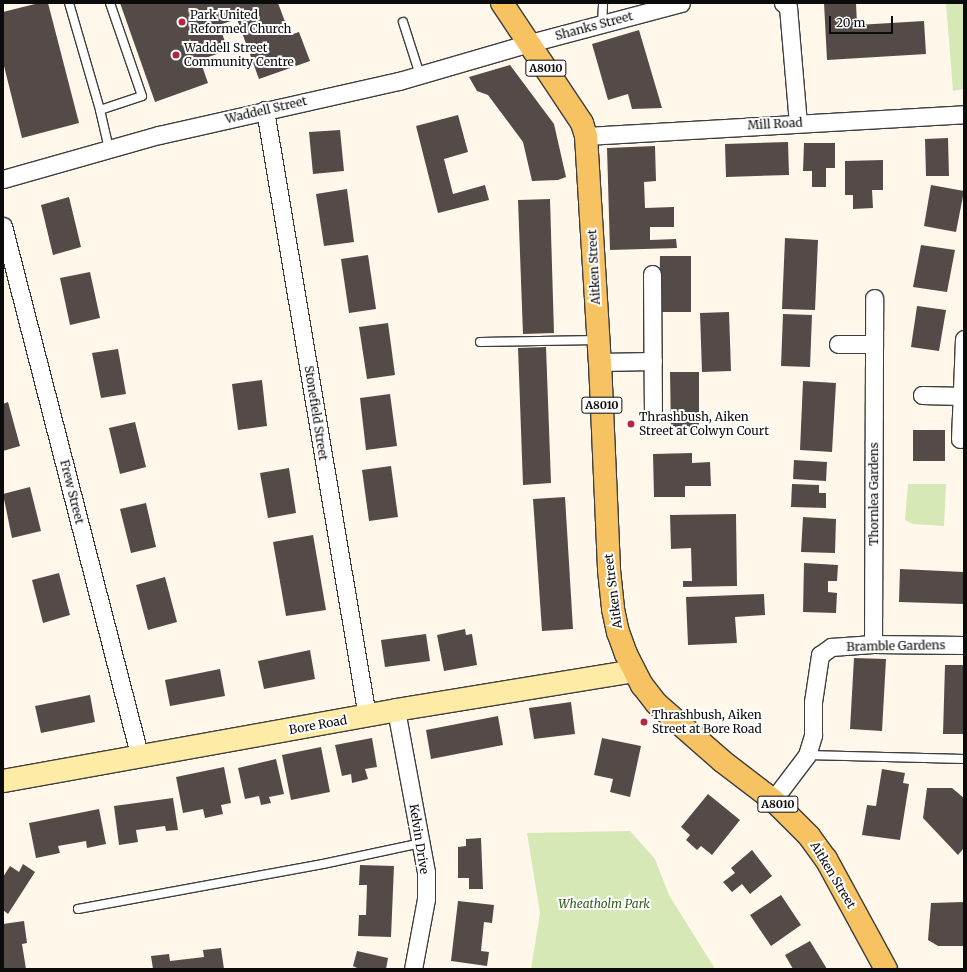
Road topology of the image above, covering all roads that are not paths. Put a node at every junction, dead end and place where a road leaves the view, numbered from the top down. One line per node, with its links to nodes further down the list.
1 (69, 3): 11 (lane)
2 (110, 3): 11 (lane)
3 (502, 3): 9 (main road, A8010)
4 (603, 3): 8 (lane)
5 (681, 3): 8 (street, Shanks Street)
6 (783, 3): 14 (street)
7 (403, 22): 10 (lane)
8 (602, 24): 9 (street, Shanks Street)
9 (530, 43): 10 (street, Waddell Street); 15 (main road, A8010)
10 (420, 75): 12 (street, Waddell Street)
11 (100, 110): 16 (lane)
12 (266, 110): 16 (street, Waddell Street); 35 (street, Stonefield Street)
13 (964, 114): 14 (street, Mill Road)
14 (798, 123): 15 (street, Mill Road)
15 (586, 136): 25 (main road, Aitken Street / A8010)
16 (109, 149): 17 (street, Waddell Street)
17 (3, 179)
18 (3, 226): 37 (street, Frew Street)
19 (652, 274): 26 (street)
20 (874, 298): 24 (street, Thornlea Gardens)
21 (964, 339): 28 (street)
22 (480, 342): 25 (lane)
23 (838, 344): 24 (street)
24 (873, 344): 31 (street, Thornlea Gardens)
25 (599, 351): 26 (street); 33 (main road, Aitken Street / A8010)
26 (653, 361): 29 (street)
27 (922, 395): 28 (street)
28 (962, 396): 30 (street)
29 (653, 410)
30 (960, 439)
31 (873, 644): 32 (street, Bramble Gardens); 36 (street, Bramble Gardens)
32 (964, 645)
33 (634, 671): 34 (main road, Bore Road); 40 (main road, Aitken Street / A8010)
34 (396, 710): 35 (main road, Bore Road); 41 (street, Kelvin Drive)
35 (367, 716): 37 (main road, Bore Road)
36 (807, 755): 38 (lane); 40 (street, Bramble Gardens)
37 (140, 758): 39 (main road, Bore Road)
38 (964, 759)
39 (3, 781)
40 (773, 800): 44 (main road, Aitken Street / A8010)
41 (421, 843): 42 (lane); 43 (street, Kelvin Drive)
42 (78, 909)
43 (413, 969)
44 (886, 969)

